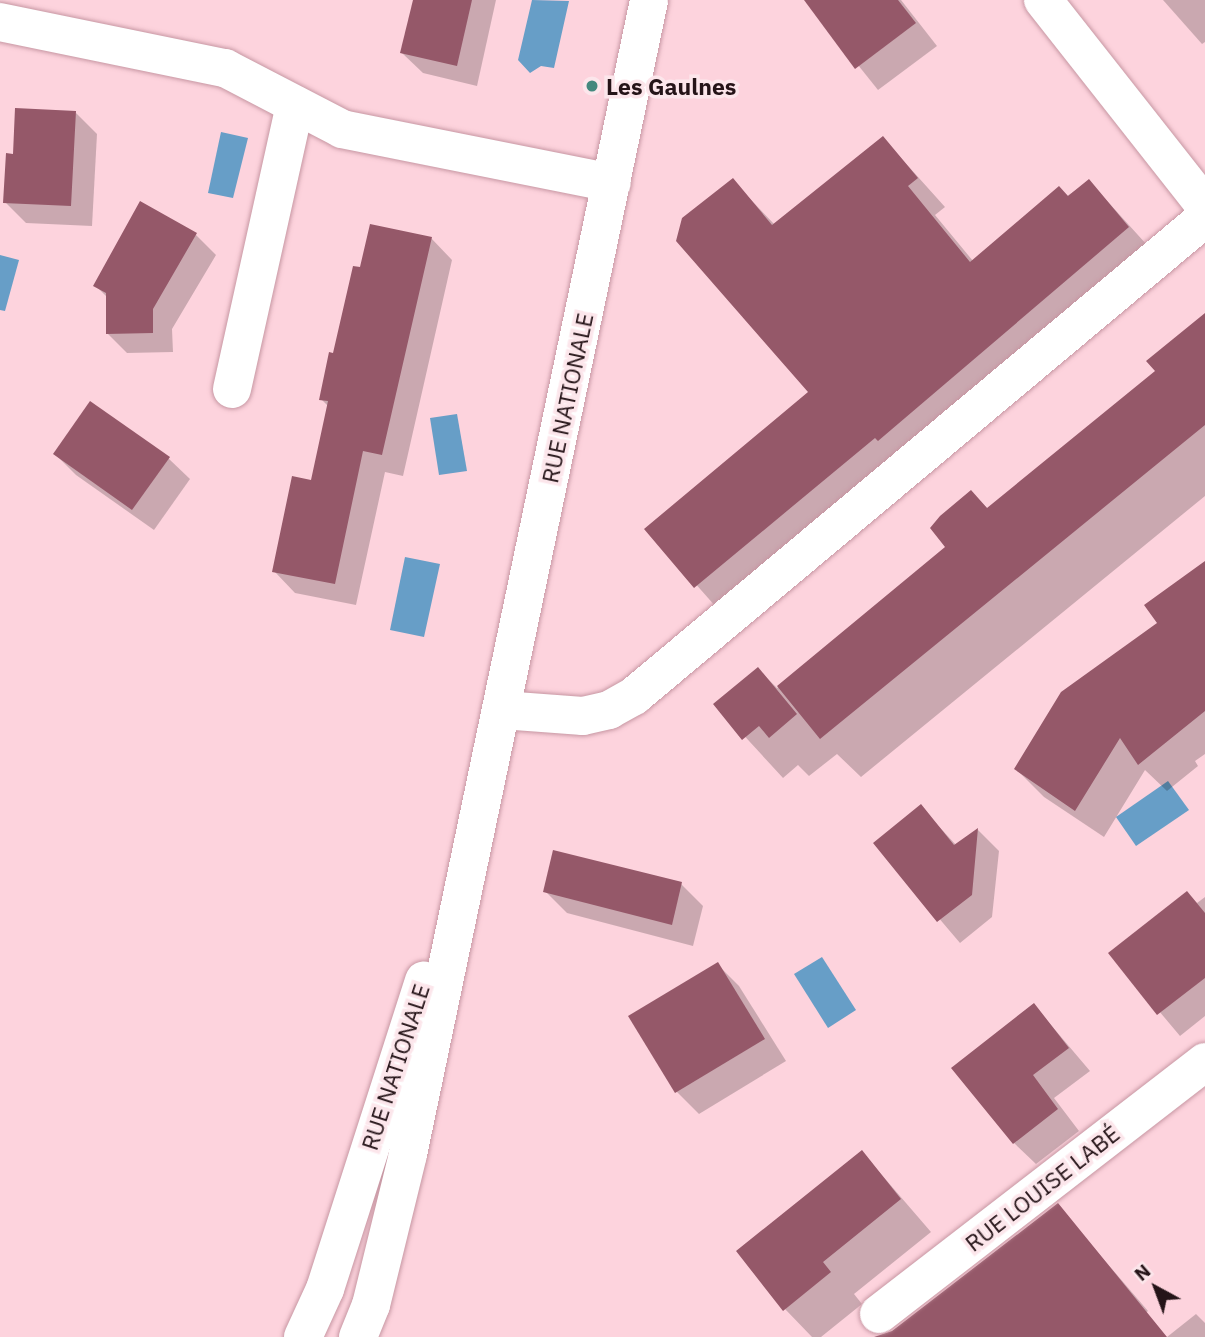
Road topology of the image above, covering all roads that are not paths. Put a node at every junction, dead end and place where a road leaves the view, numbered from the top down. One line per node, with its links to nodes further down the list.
1 (649, 0): 5 (street, RUE NATIONALE)
2 (1043, 0): 6 (street)
3 (0, 22): 4 (street)
4 (295, 105): 5 (street); 8 (street)
5 (612, 183): 9 (street, RUE NATIONALE)
6 (1205, 206)
7 (1205, 218): 9 (street)
8 (232, 389)
9 (502, 710): 10 (street, RUE NATIONALE)
10 (485, 795): 13 (street, RUE NATIONALE); 14 (street, RUE NATIONALE)
11 (1205, 1062): 12 (street, RUE LOUISE LABÉ)
12 (878, 1314)
13 (303, 1337)
14 (358, 1337)

